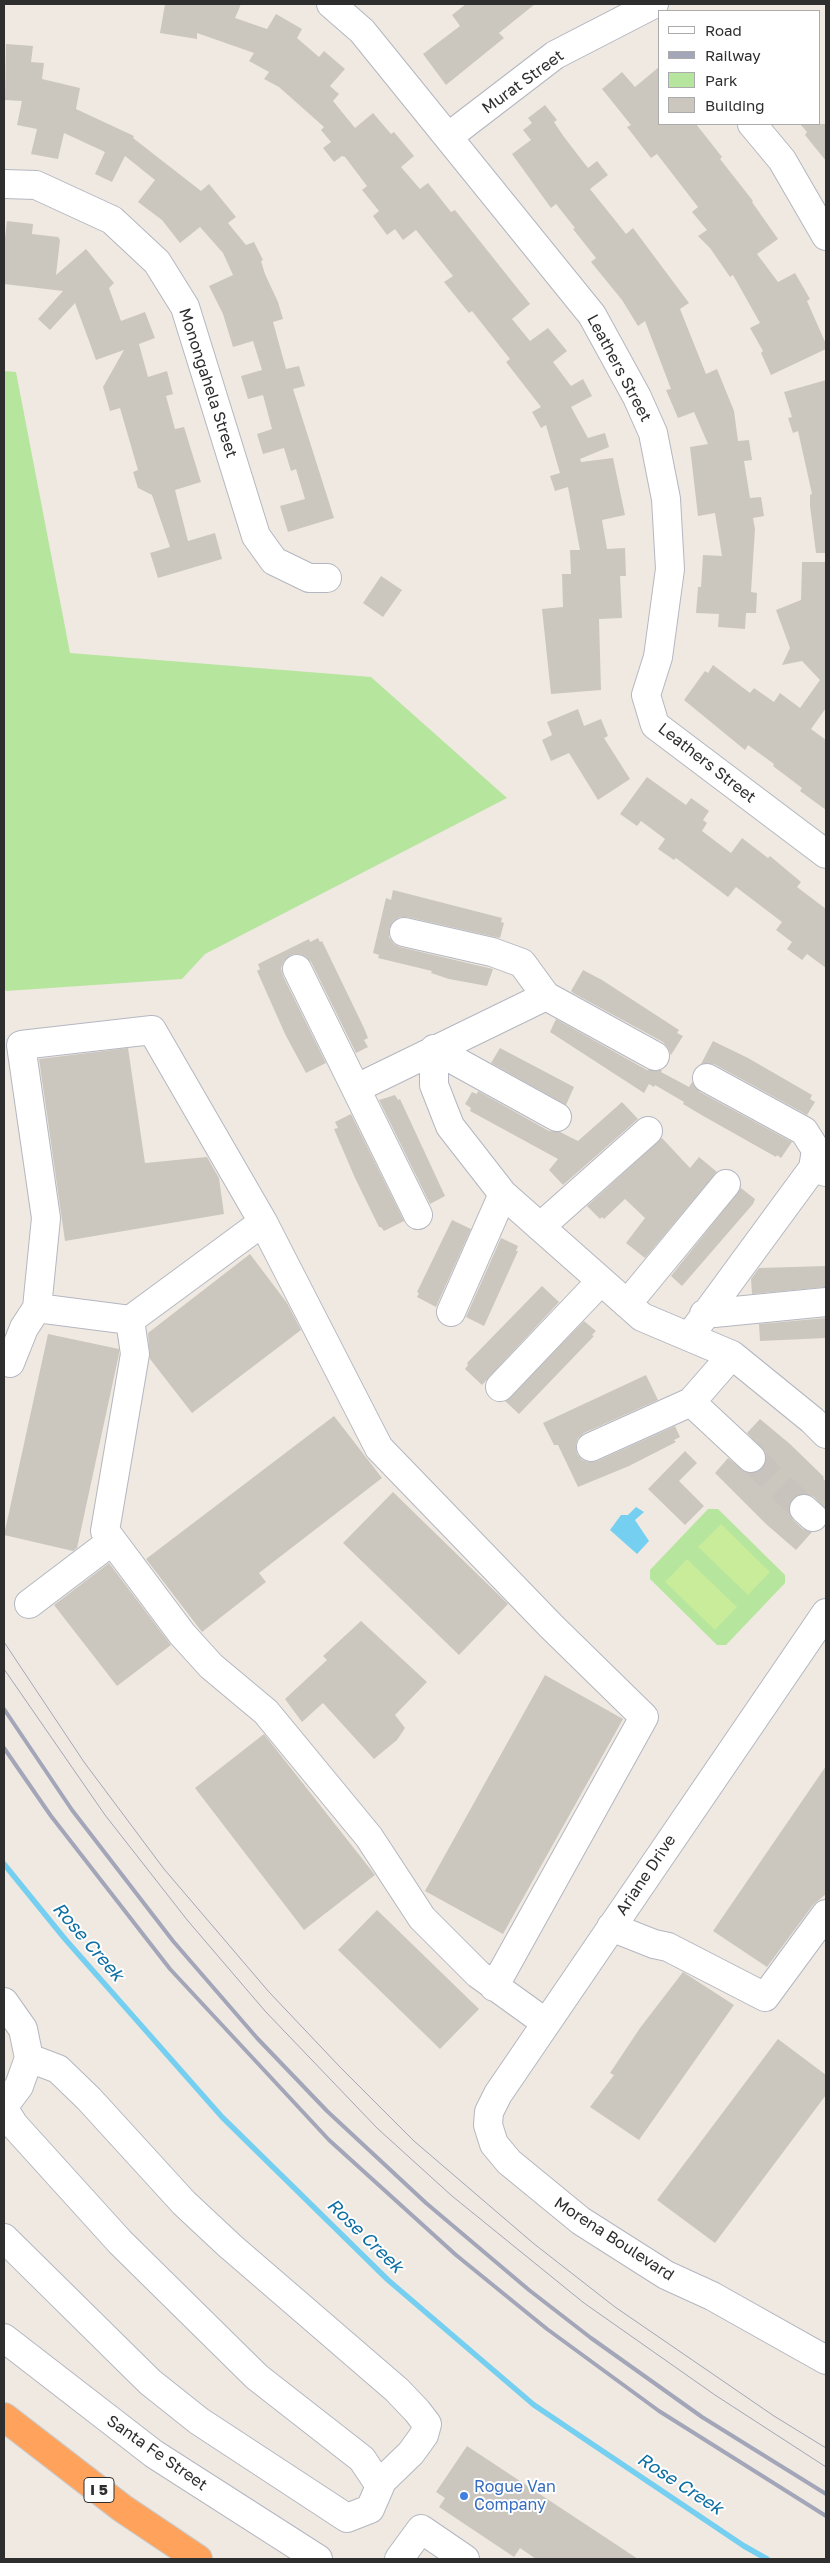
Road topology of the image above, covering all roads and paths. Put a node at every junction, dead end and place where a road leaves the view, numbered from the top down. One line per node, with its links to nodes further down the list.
1 (331, 4): 4 (street, Leathers Street)
2 (654, 4): 4 (street, Murat Street)
3 (753, 125): 6 (street)
4 (448, 137): 8 (street, Leathers Street)
5 (4, 184): 7 (street, Monongahela Street)
6 (826, 236)
7 (327, 578)
8 (826, 854)
9 (404, 932): 11 (street)
10 (296, 969): 15 (street)
11 (546, 996): 12 (street); 13 (street)
12 (434, 1049): 15 (street); 16 (street); 20 (street)
13 (655, 1056)
14 (707, 1078): 18 (street)
15 (357, 1088): 21 (street)
16 (557, 1117)
17 (648, 1131): 23 (street)
18 (820, 1170): 29 (street)
19 (726, 1184): 26 (street)
20 (503, 1194): 23 (street); 28 (street)
21 (418, 1215)
22 (263, 1222): 27 (street); 30 (street); 44 (street)
23 (540, 1227): 24 (street)
24 (601, 1282): 26 (street); 34 (street)
25 (826, 1302): 29 (street)
26 (626, 1304): 31 (street)
27 (37, 1308): 30 (street); 33 (street)
28 (451, 1312)
29 (704, 1314): 31 (street)
30 (130, 1320): 39 (street)
31 (689, 1337): 32 (street)
32 (732, 1355): 35 (street); 36 (street)
33 (10, 1364)
34 (500, 1387)
35 (691, 1402): 37 (street); 38 (street)
36 (826, 1434)
37 (591, 1447)
38 (751, 1458)
39 (112, 1541): 40 (street); 44 (street)
40 (28, 1604)
41 (826, 1613): 43 (street, Ariane Drive)
42 (826, 1914): 43 (street)
43 (611, 1927): 46 (street, Ariane Drive)
44 (494, 1987): 46 (street)
45 (4, 2002): 47 (street)
46 (546, 2023): 49 (street, Ariane Drive)
47 (29, 2058): 48 (street); 54 (street)
48 (4, 2108): 54 (street)
49 (494, 2144): 52 (street, Morena Boulevard)
50 (4, 2238): 54 (street)
51 (4, 2338): 56 (street, Santa Fe Street)
52 (826, 2360)
53 (4, 2417): 55 (highway, I 5)
54 (378, 2484)
55 (198, 2559)
56 (318, 2559)
57 (399, 2559): 58 (street)
58 (465, 2559)

